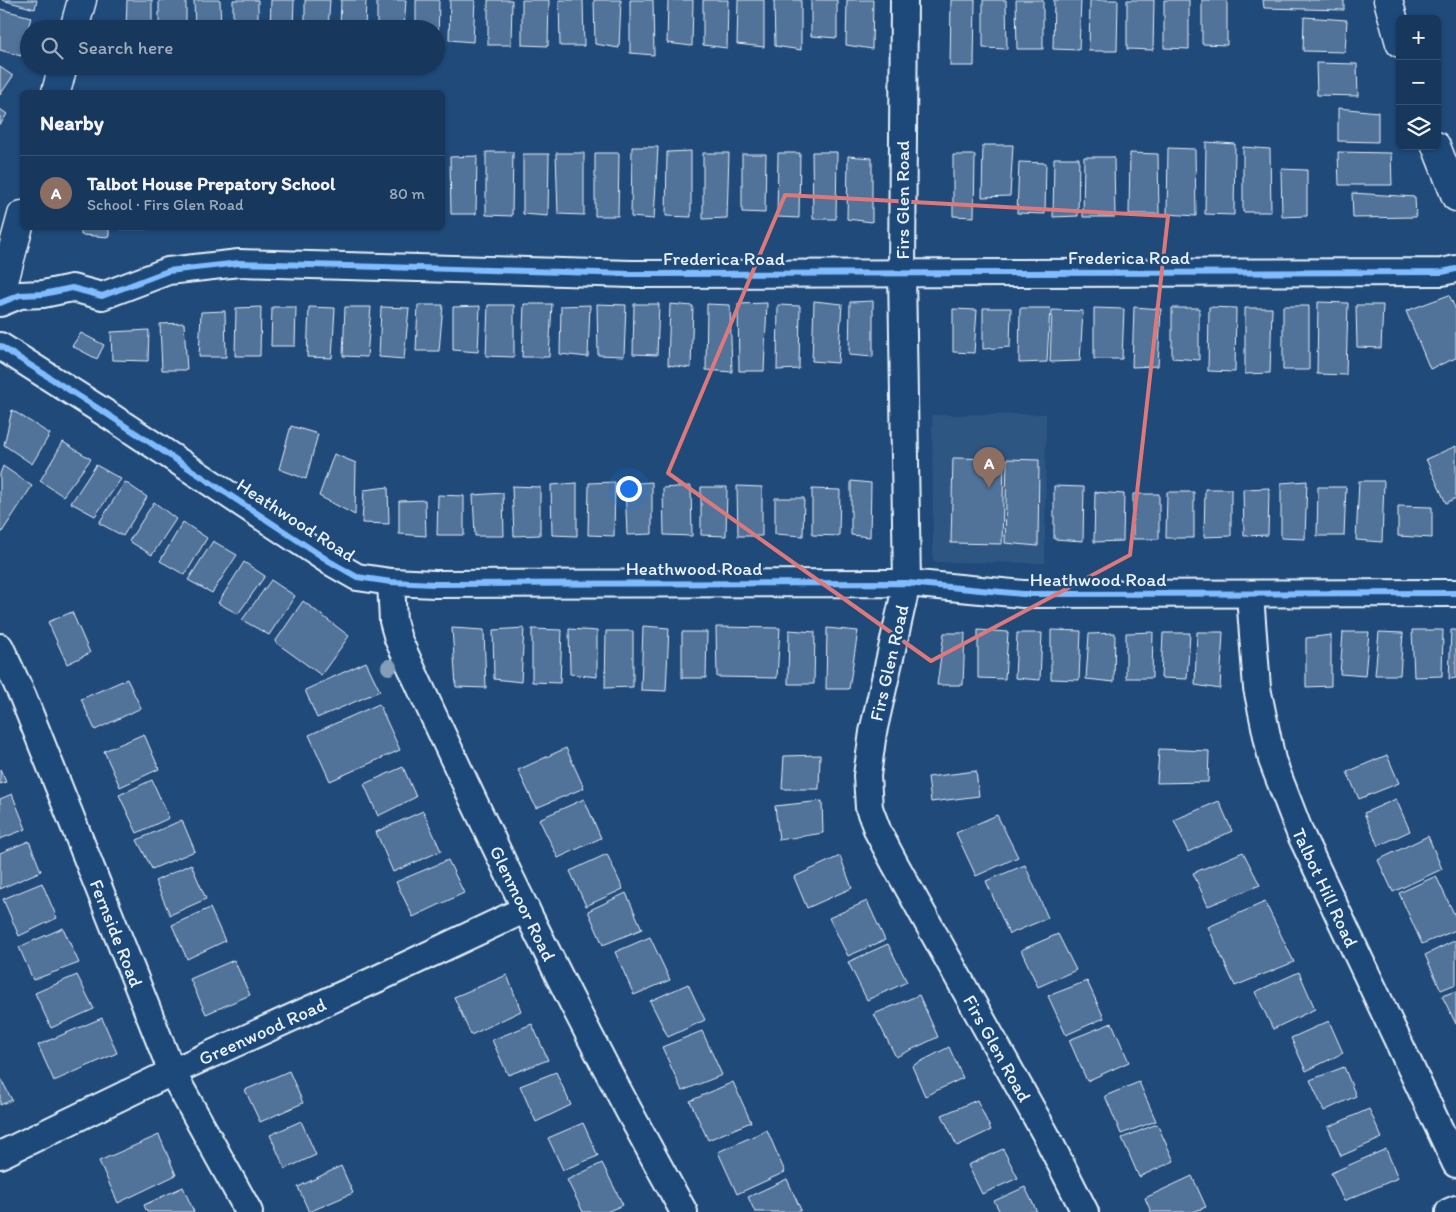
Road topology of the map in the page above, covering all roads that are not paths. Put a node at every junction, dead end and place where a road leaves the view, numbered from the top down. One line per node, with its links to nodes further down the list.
1 (82, 0): 4 (street)
2 (904, 0): 12 (street, Firs Glen Road)
3 (1388, 0): 5 (street)
4 (76, 20)
5 (1396, 29)
6 (61, 75): 7 (street)
7 (57, 90)
8 (1438, 150): 9 (street)
9 (1456, 197)
10 (20, 222): 13 (street)
11 (1456, 269): 12 (street, Frederica Road)
12 (902, 272): 14 (street, Frederica Road); 17 (street, Firs Glen Road)
13 (0, 296)
14 (0, 302)
15 (0, 346): 16 (street, Heathwood Road)
16 (391, 582): 17 (street, Heathwood Road); 21 (street, Glenmoor Road)
17 (907, 583): 19 (street, Heathwood Road); 28 (street, Firs Glen Road)
18 (1456, 593): 19 (street, Heathwood Road)
19 (1250, 595): 24 (street, Talbot Hill Road)
20 (0, 647): 22 (street, Fernside Road)
21 (526, 909): 22 (street, Greenwood Road); 27 (street, Glenmoor Road)
22 (172, 1072): 23 (street, Greenwood Road); 26 (street, Fernside Road)
23 (0, 1155)
24 (1456, 1164)
25 (1456, 1209): 29 (street)
26 (249, 1212)
27 (684, 1212)
28 (1085, 1212)
29 (1449, 1212)

